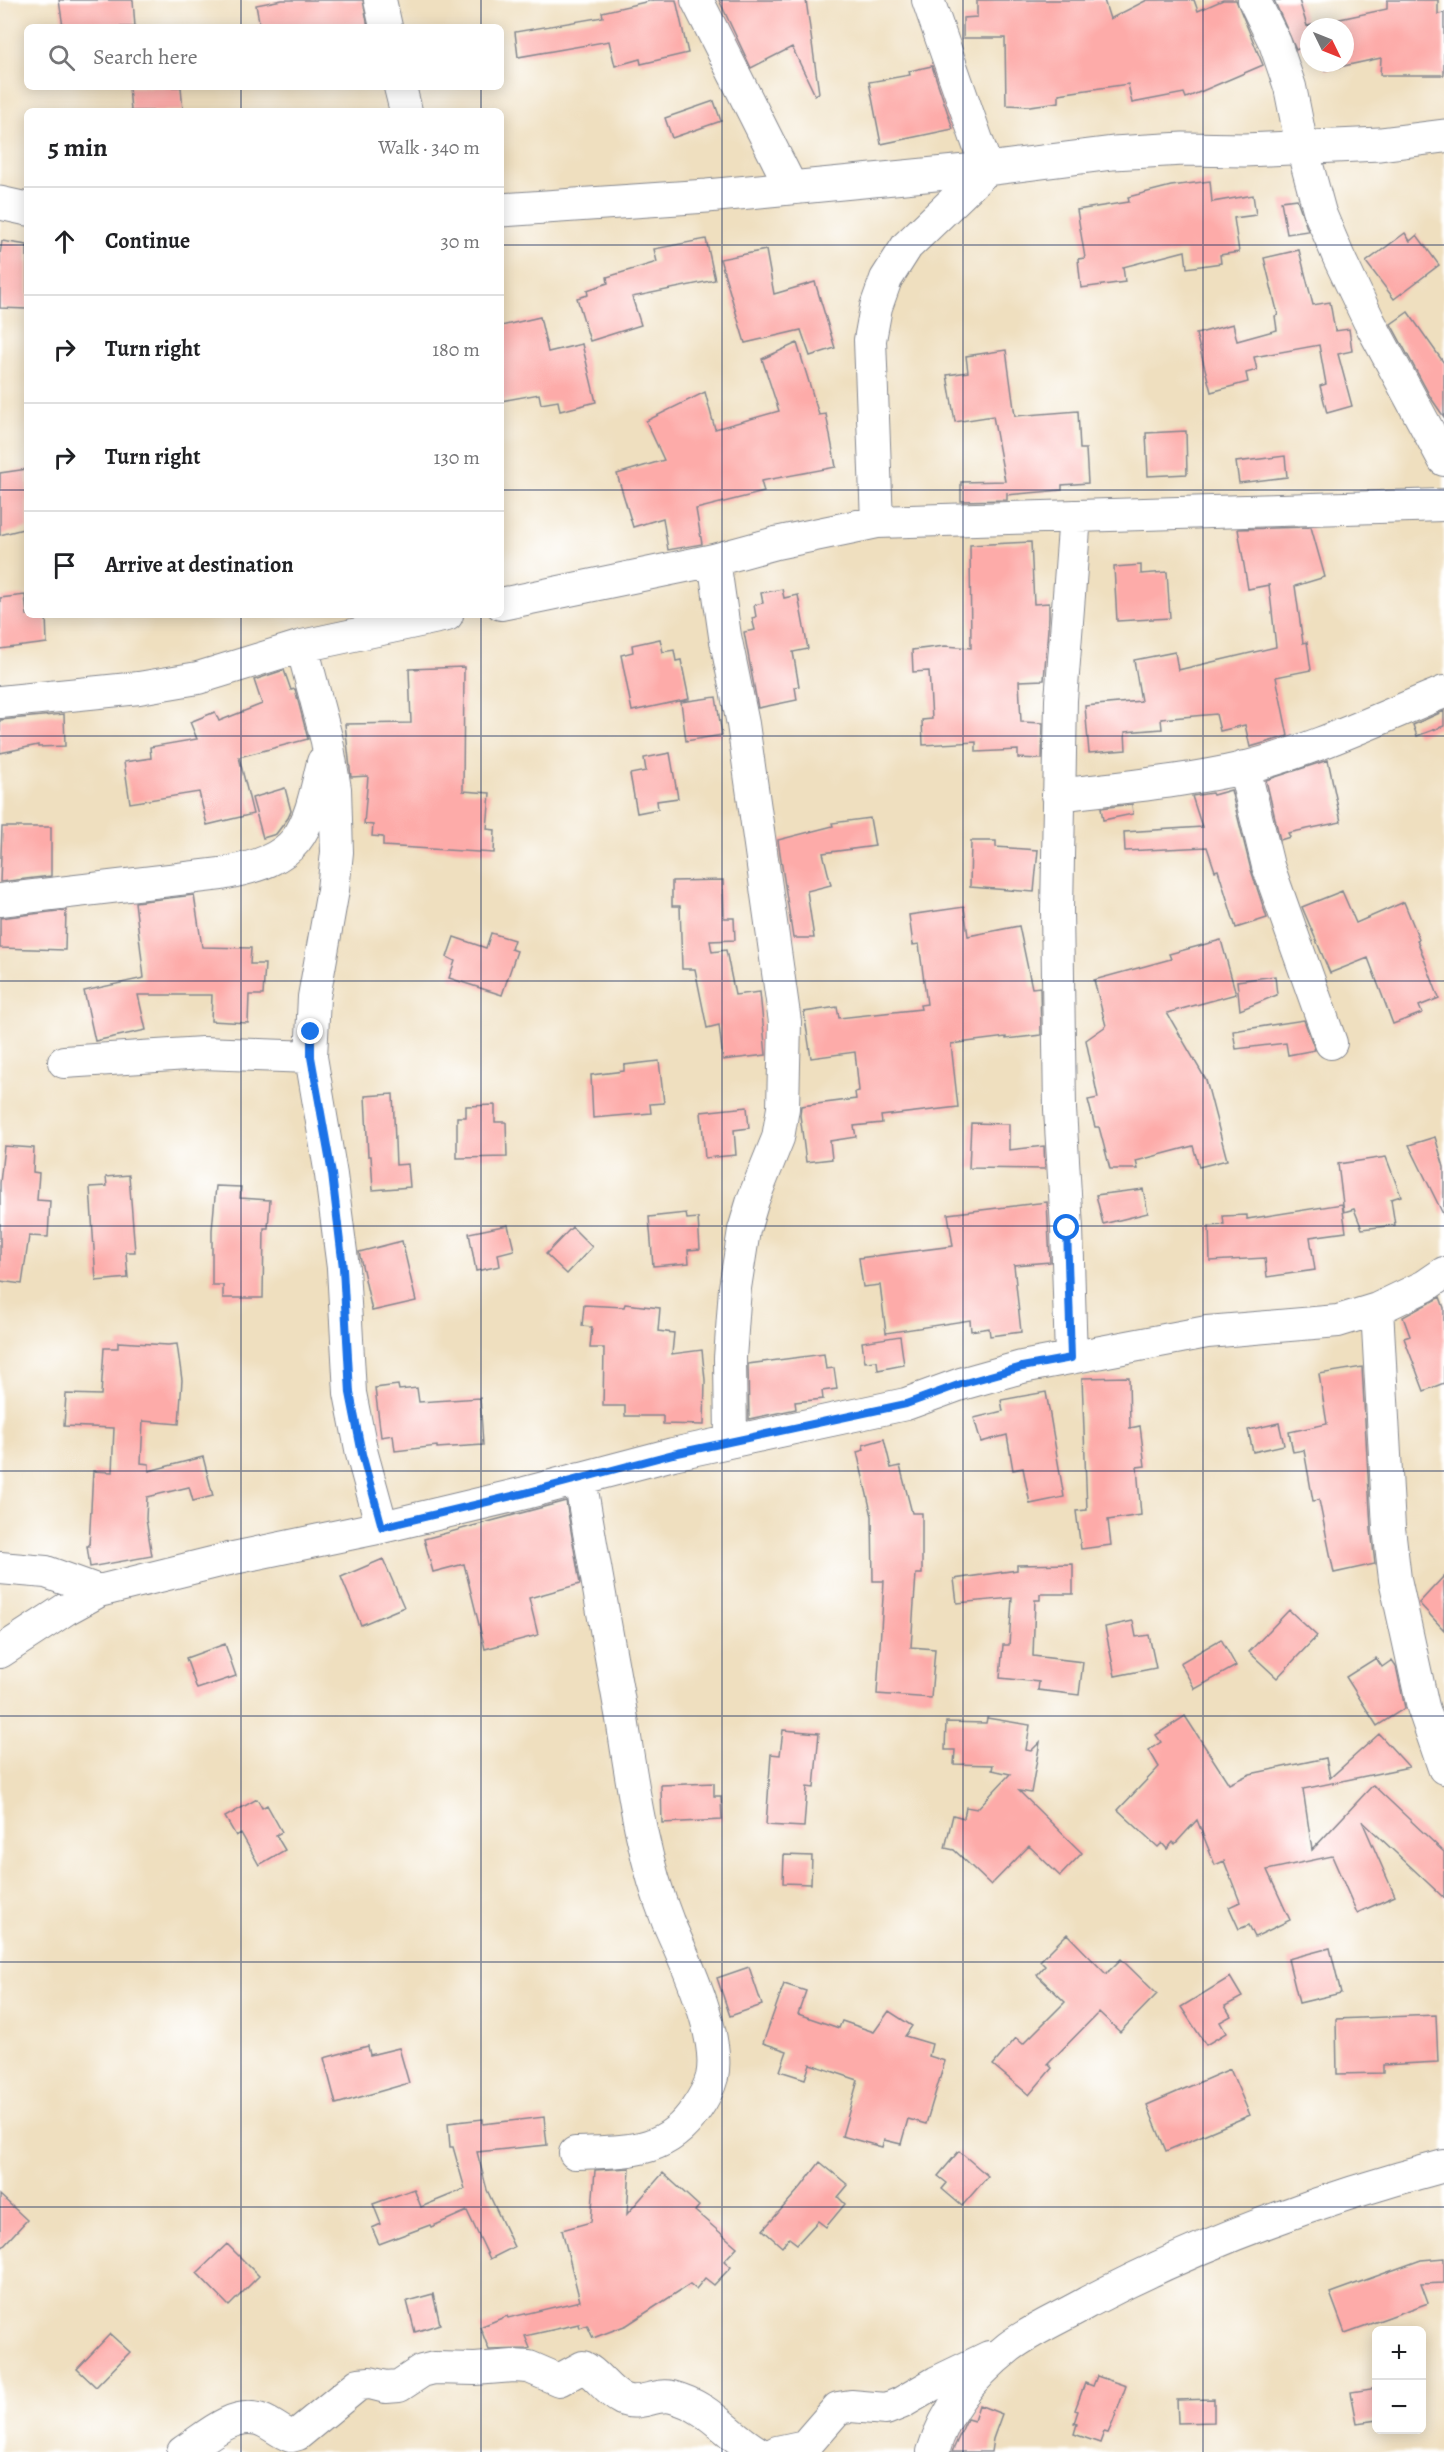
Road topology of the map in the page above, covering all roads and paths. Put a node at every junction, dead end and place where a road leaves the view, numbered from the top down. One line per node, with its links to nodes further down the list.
1 (380, 0): 5 (street)
2 (697, 0): 11 (street)
3 (928, 0): 10 (street)
4 (1254, 0): 9 (street)
5 (385, 24)
6 (401, 90): 7 (street)
7 (405, 108)
8 (1444, 136): 9 (street)
9 (1302, 147): 10 (street); 15 (street)
10 (987, 169): 11 (street); 18 (street)
11 (791, 188): 14 (street)
12 (0, 203): 13 (street)
13 (24, 208)
14 (504, 210)
15 (1444, 460)
16 (1444, 505): 17 (street)
17 (1075, 516): 18 (street); 27 (street)
18 (877, 522): 19 (street)
19 (714, 560): 20 (street); 35 (street)
20 (504, 603)
21 (433, 618): 22 (street)
22 (302, 646): 24 (street); 25 (street)
23 (1444, 692): 26 (street)
24 (0, 702)
25 (327, 741): 28 (street); 30 (street)
26 (1244, 768): 27 (street); 29 (street)
27 (1058, 795): 34 (street)
28 (0, 900)
29 (1331, 1043)
30 (311, 1057): 31 (street); 37 (street)
31 (64, 1062)
32 (1444, 1273): 33 (street)
33 (1377, 1309): 34 (street); 41 (street)
34 (1071, 1358): 35 (street)
35 (731, 1441): 36 (street)
36 (580, 1478): 37 (street); 42 (street)
37 (382, 1527): 39 (street)
38 (0, 1568): 39 (street)
39 (99, 1591): 40 (street)
40 (0, 1652)
41 (1444, 1768)
42 (575, 2153)
43 (1444, 2166): 44 (street)
44 (1011, 2346): 47 (street); 48 (street)
45 (183, 2452): 46 (street)
46 (757, 2452)
47 (777, 2452)
48 (933, 2452)

